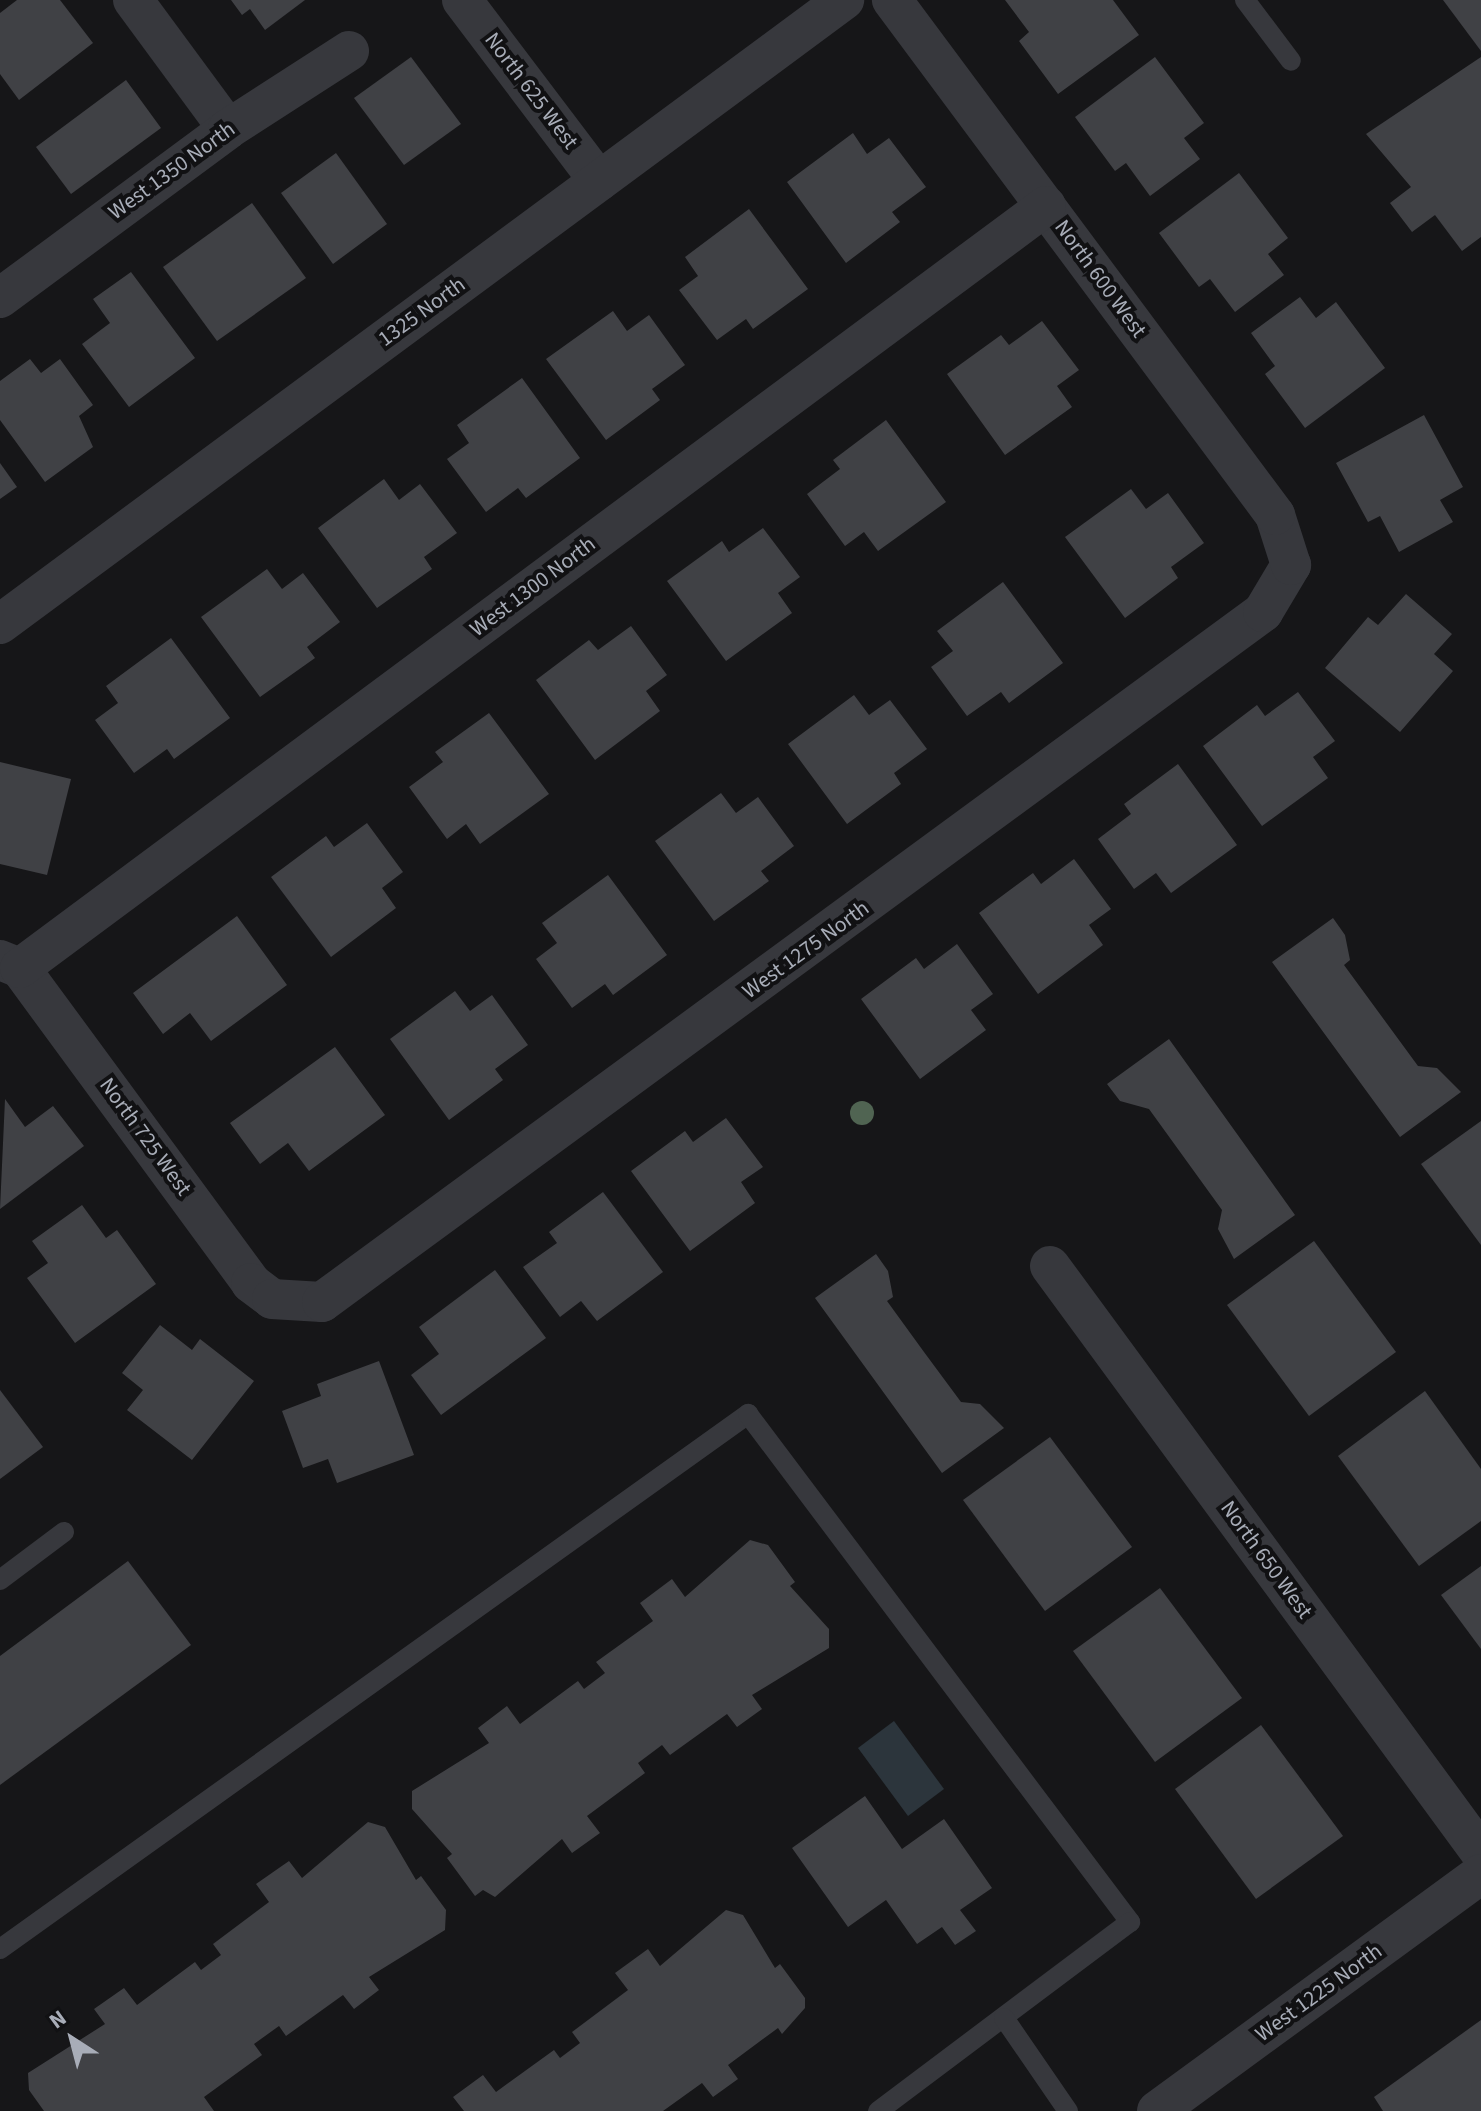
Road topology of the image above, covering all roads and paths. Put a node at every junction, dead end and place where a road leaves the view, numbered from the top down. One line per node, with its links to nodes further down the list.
1 (133, 0): 8 (street)
2 (462, 0): 9 (street, North 625 West)
3 (844, 0): 9 (street, 1325 North)
4 (892, 0): 10 (street, North 600 West)
5 (1245, 0): 7 (lane)
6 (349, 51): 8 (street, West 1350 North)
7 (1291, 61)
8 (228, 129): 11 (street, West 1350 North)
9 (599, 181): 13 (street, 1325 North)
10 (1046, 206): 12 (street, North 600 West); 14 (street, West 1300 North)
11 (0, 298)
12 (1291, 565): 16 (street, West 1275 North)
13 (0, 624)
14 (10, 964): 16 (street, North 725 West)
15 (1050, 1266): 19 (street, North 650 West)
16 (297, 1305)
17 (64, 1532): 18 (lane)
18 (0, 1580)
19 (1481, 1853)
20 (1481, 1874): 25 (street, West 1225 North)
21 (0, 1949): 22 (lane)
22 (1004, 2018): 23 (lane); 24 (lane)
23 (878, 2111)
24 (1068, 2111)
25 (1157, 2111)

